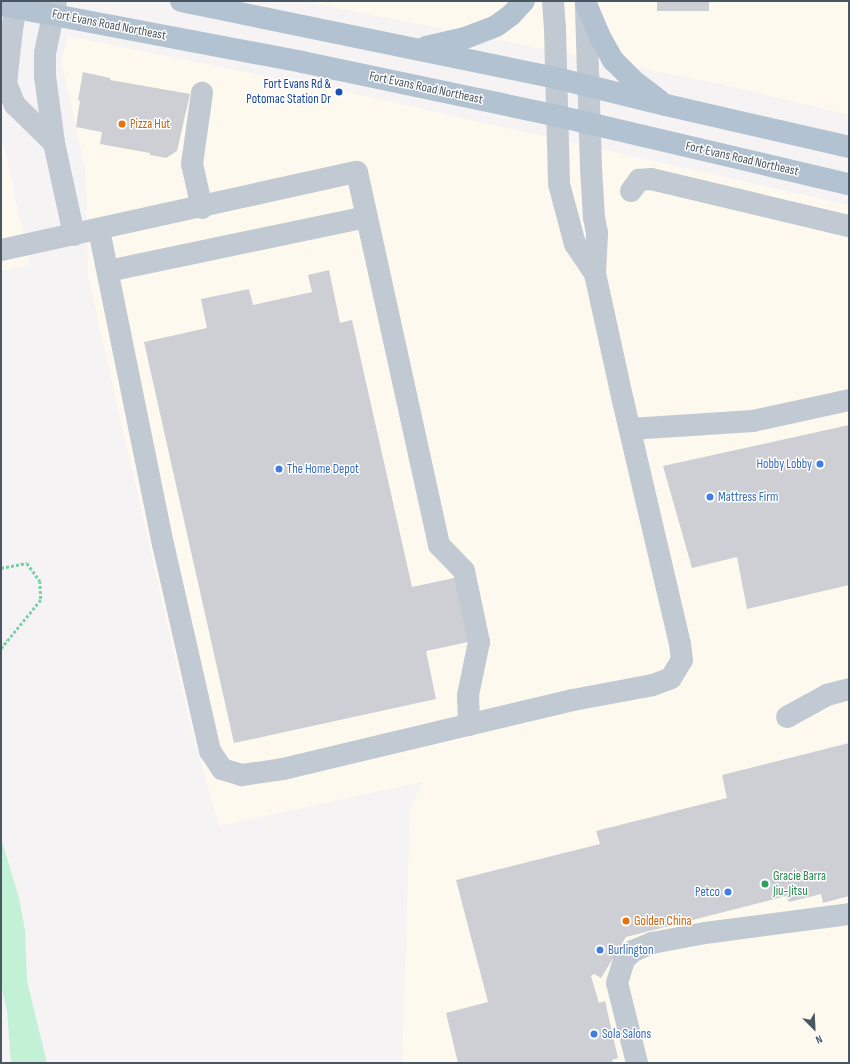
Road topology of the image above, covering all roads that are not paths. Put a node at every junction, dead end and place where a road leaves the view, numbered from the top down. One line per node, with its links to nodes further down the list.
1 (181, 1): 7 (main road)
2 (524, 1): 7 (main road)
3 (553, 1): 8 (lane)
4 (586, 2): 10 (lane); 12 (main road)
5 (11, 4): 6 (main road, Fort Evans Road Northeast); 9 (lane)
6 (55, 8): 13 (main road, Fort Evans Road Northeast); 15 (lane)
7 (420, 48): 8 (main road)
8 (556, 78): 10 (main road); 13 (lane)
9 (3, 84): 15 (lane)
10 (589, 87): 12 (main road); 14 (lane)
11 (202, 94): 19 (lane)
12 (666, 105): 16 (main road)
13 (558, 116): 14 (main road, Fort Evans Road Northeast); 26 (lane)
14 (591, 124): 17 (main road, Fort Evans Road Northeast); 26 (lane)
15 (54, 143): 23 (lane)
16 (849, 147)
17 (849, 184)
18 (631, 191): 21 (lane)
19 (202, 208): 20 (lane); 22 (lane)
20 (366, 217): 25 (lane); 31 (lane)
21 (849, 226)
22 (99, 230): 23 (lane); 25 (lane)
23 (74, 235): 24 (lane)
24 (1, 250)
25 (108, 271): 31 (lane)
26 (595, 274): 28 (lane)
27 (849, 400): 28 (lane)
28 (630, 429): 31 (lane)
29 (849, 689): 30 (lane)
30 (787, 717)
31 (469, 725)
32 (849, 914): 33 (lane)
33 (638, 1063)

